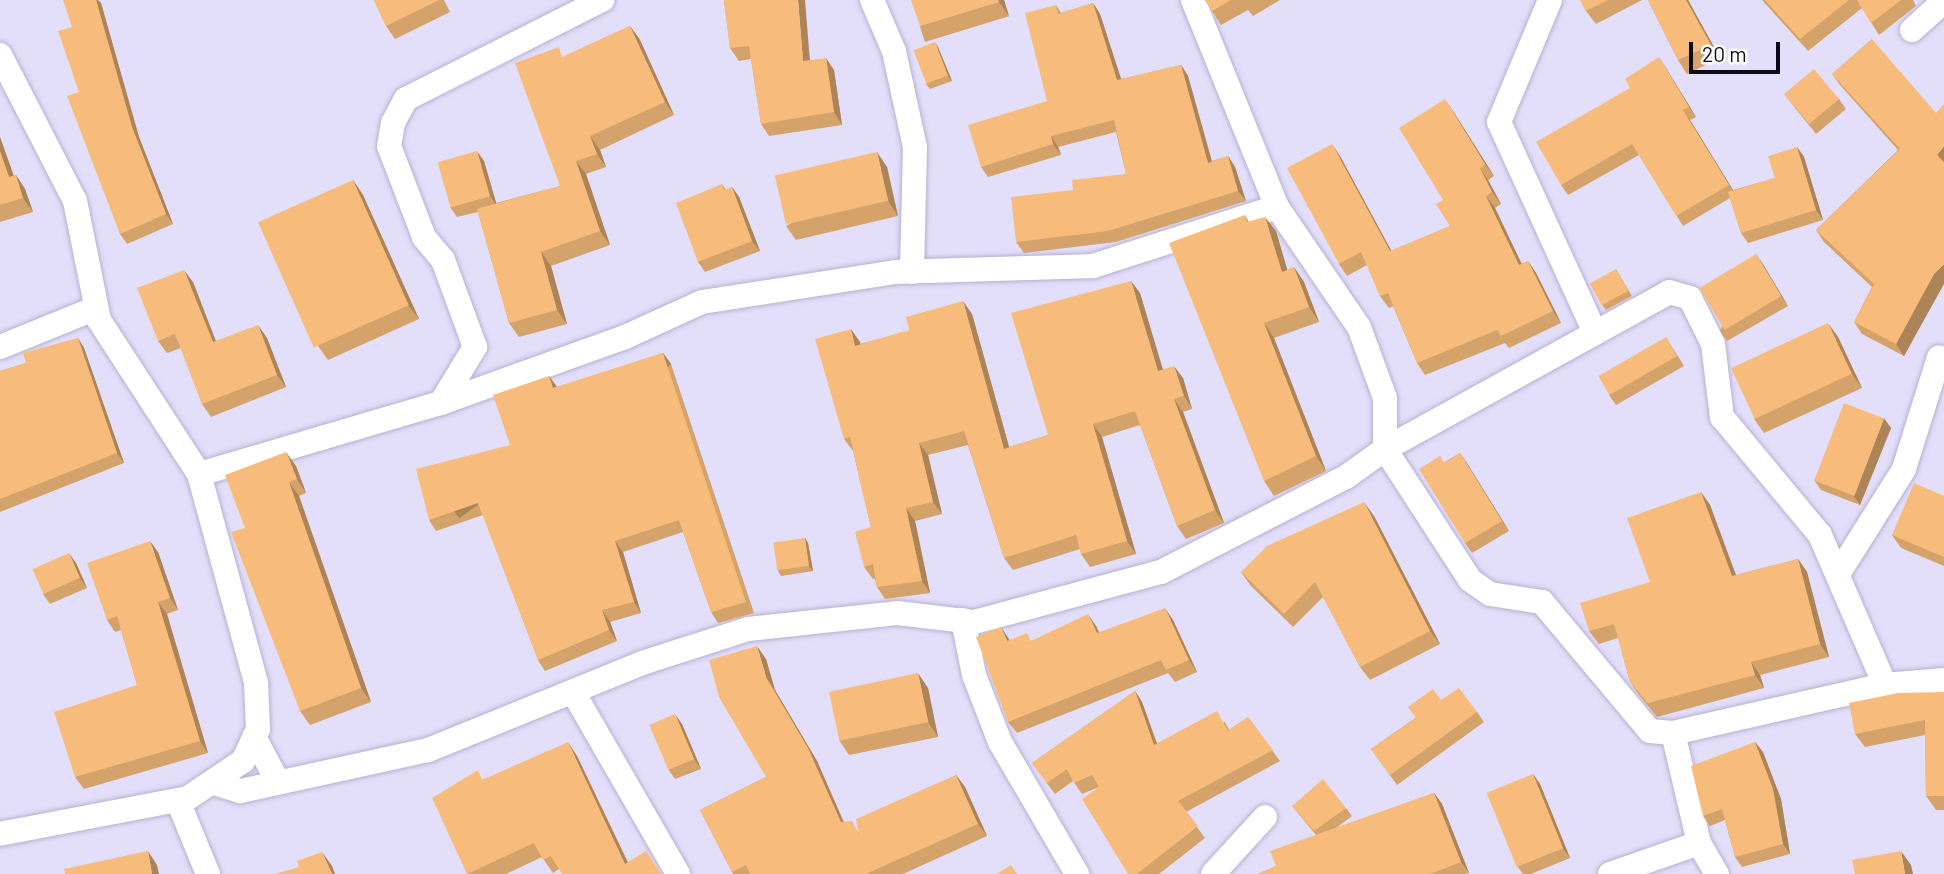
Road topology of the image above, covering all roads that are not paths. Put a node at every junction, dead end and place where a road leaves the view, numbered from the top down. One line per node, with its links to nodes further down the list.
1 (602, 0): 14 (street)
2 (872, 0): 9 (street)
3 (1193, 0): 8 (street)
4 (1550, 0): 11 (street)
5 (1944, 1): 6 (street)
6 (1912, 30)
7 (0, 55): 10 (street)
8 (1277, 207): 9 (street); 15 (street)
9 (912, 272): 14 (street)
10 (96, 309): 12 (street); 16 (street)
11 (1595, 333): 15 (street); 17 (street)
12 (0, 347)
13 (1939, 357): 17 (street)
14 (441, 404): 16 (street)
15 (1385, 449): 18 (street); 22 (street)
16 (199, 474): 23 (street)
17 (1838, 574): 20 (street)
18 (963, 620): 21 (street); 32 (street)
19 (1944, 680): 20 (street)
20 (1885, 685): 22 (street)
21 (573, 692): 24 (street); 31 (street)
22 (1673, 733): 29 (street)
23 (254, 737): 24 (street); 25 (street)
24 (278, 782): 25 (street)
25 (214, 783): 26 (street)
26 (178, 801): 28 (street); 30 (street)
27 (1265, 817): 33 (street)
28 (0, 834)
29 (1699, 843): 34 (street); 35 (street)
30 (208, 874)
31 (678, 874)
32 (1077, 874)
33 (1213, 874)
34 (1610, 874)
35 (1717, 874)

